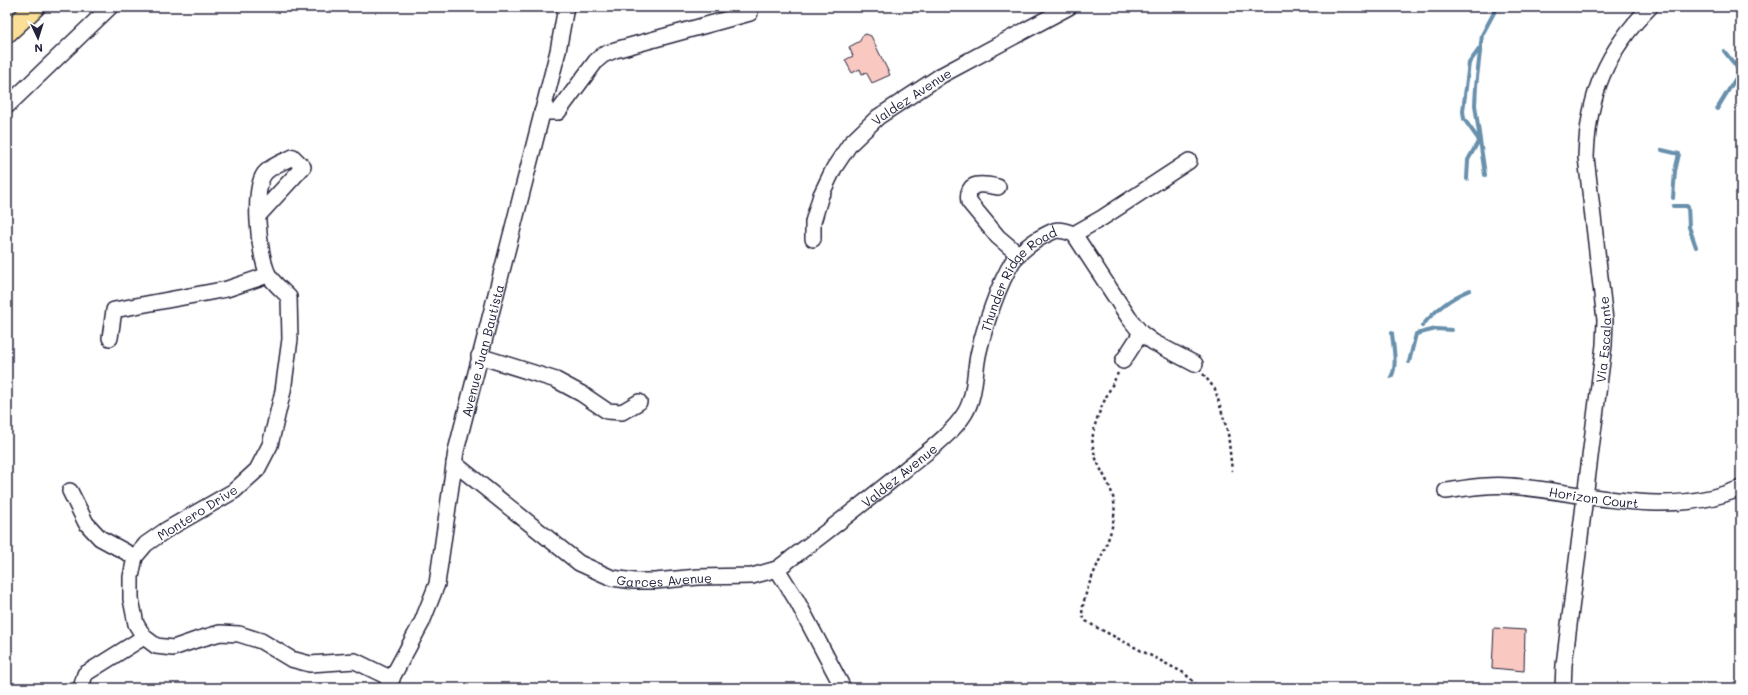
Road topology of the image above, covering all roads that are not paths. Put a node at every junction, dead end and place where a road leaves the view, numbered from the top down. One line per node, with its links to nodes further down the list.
1 (35, 7): 7 (main road)
2 (110, 7): 8 (street)
3 (566, 7): 9 (street, Avenue Juan Bautista)
4 (1069, 7): 14 (street, Valdez Avenue)
5 (1650, 7): 28 (street, Via Escalante)
6 (750, 13): 9 (street)
7 (7, 33)
8 (7, 106)
9 (542, 112): 20 (street, Avenue Juan Bautista)
10 (1189, 161): 13 (street, Thunder Ridge Road)
11 (998, 187): 15 (street)
12 (258, 216): 16 (street)
13 (1074, 234): 15 (street, Thunder Ridge Road); 17 (street, Thunder Ridge Road)
14 (813, 239)
15 (1019, 255): 19 (street, Thunder Ridge Road)
16 (268, 275): 18 (street); 29 (street, Montero Drive)
17 (1141, 333): 21 (street); 22 (street, Thunder Ridge Road)
18 (110, 338)
19 (979, 351): 30 (street, Valdez Avenue)
20 (479, 356): 23 (street); 24 (street, Avenue Juan Bautista)
21 (1123, 362)
22 (1195, 364)
23 (639, 402)
24 (454, 463): 30 (street, Garces Avenue); 32 (street, Avenue Juan Bautista)
25 (1741, 488): 28 (street, Horizon Court)
26 (70, 491): 29 (street)
27 (1446, 491): 28 (street, Horizon Court)
28 (1586, 497): 35 (street, Via Escalante)
29 (135, 557): 31 (street)
30 (777, 569): 34 (street)
31 (144, 637): 32 (street); 33 (street)
32 (389, 684)
33 (80, 688)
34 (843, 688)
35 (1563, 688)

